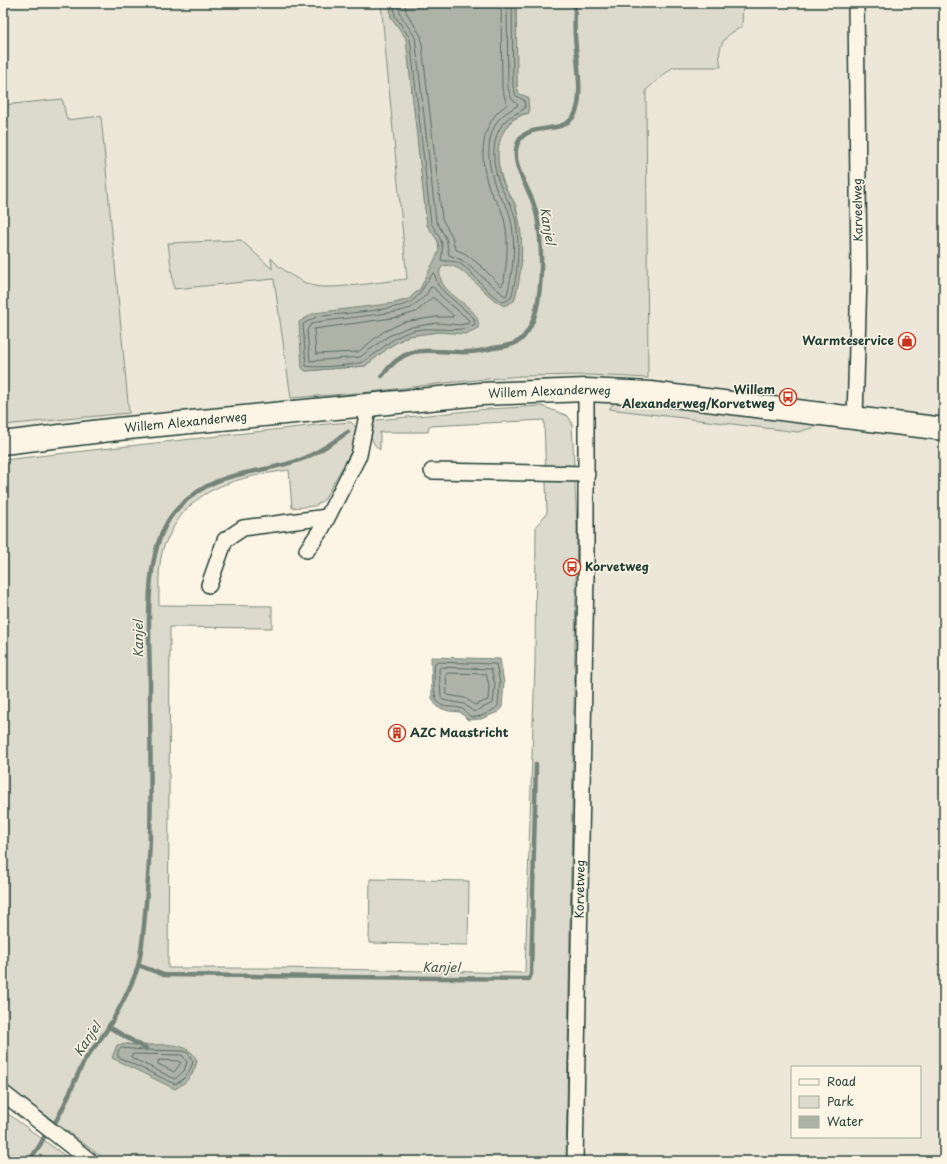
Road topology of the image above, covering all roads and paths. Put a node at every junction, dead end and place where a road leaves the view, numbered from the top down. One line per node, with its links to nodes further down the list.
1 (856, 3): 4 (street, Karveelweg)
2 (586, 390): 3 (street, Willem Alexanderweg); 4 (street, Willem Alexanderweg); 8 (street, Korvetweg)
3 (370, 405): 6 (street, Willem Alexanderweg); 9 (street)
4 (855, 418): 5 (street, Willem Alexanderweg)
5 (944, 429)
6 (3, 443)
7 (432, 471): 8 (street)
8 (587, 474): 14 (street, Korvetweg)
9 (327, 517): 10 (street); 11 (street)
10 (307, 550)
11 (209, 585)
12 (3, 1093): 13 (street)
13 (90, 1161)
14 (575, 1161)

